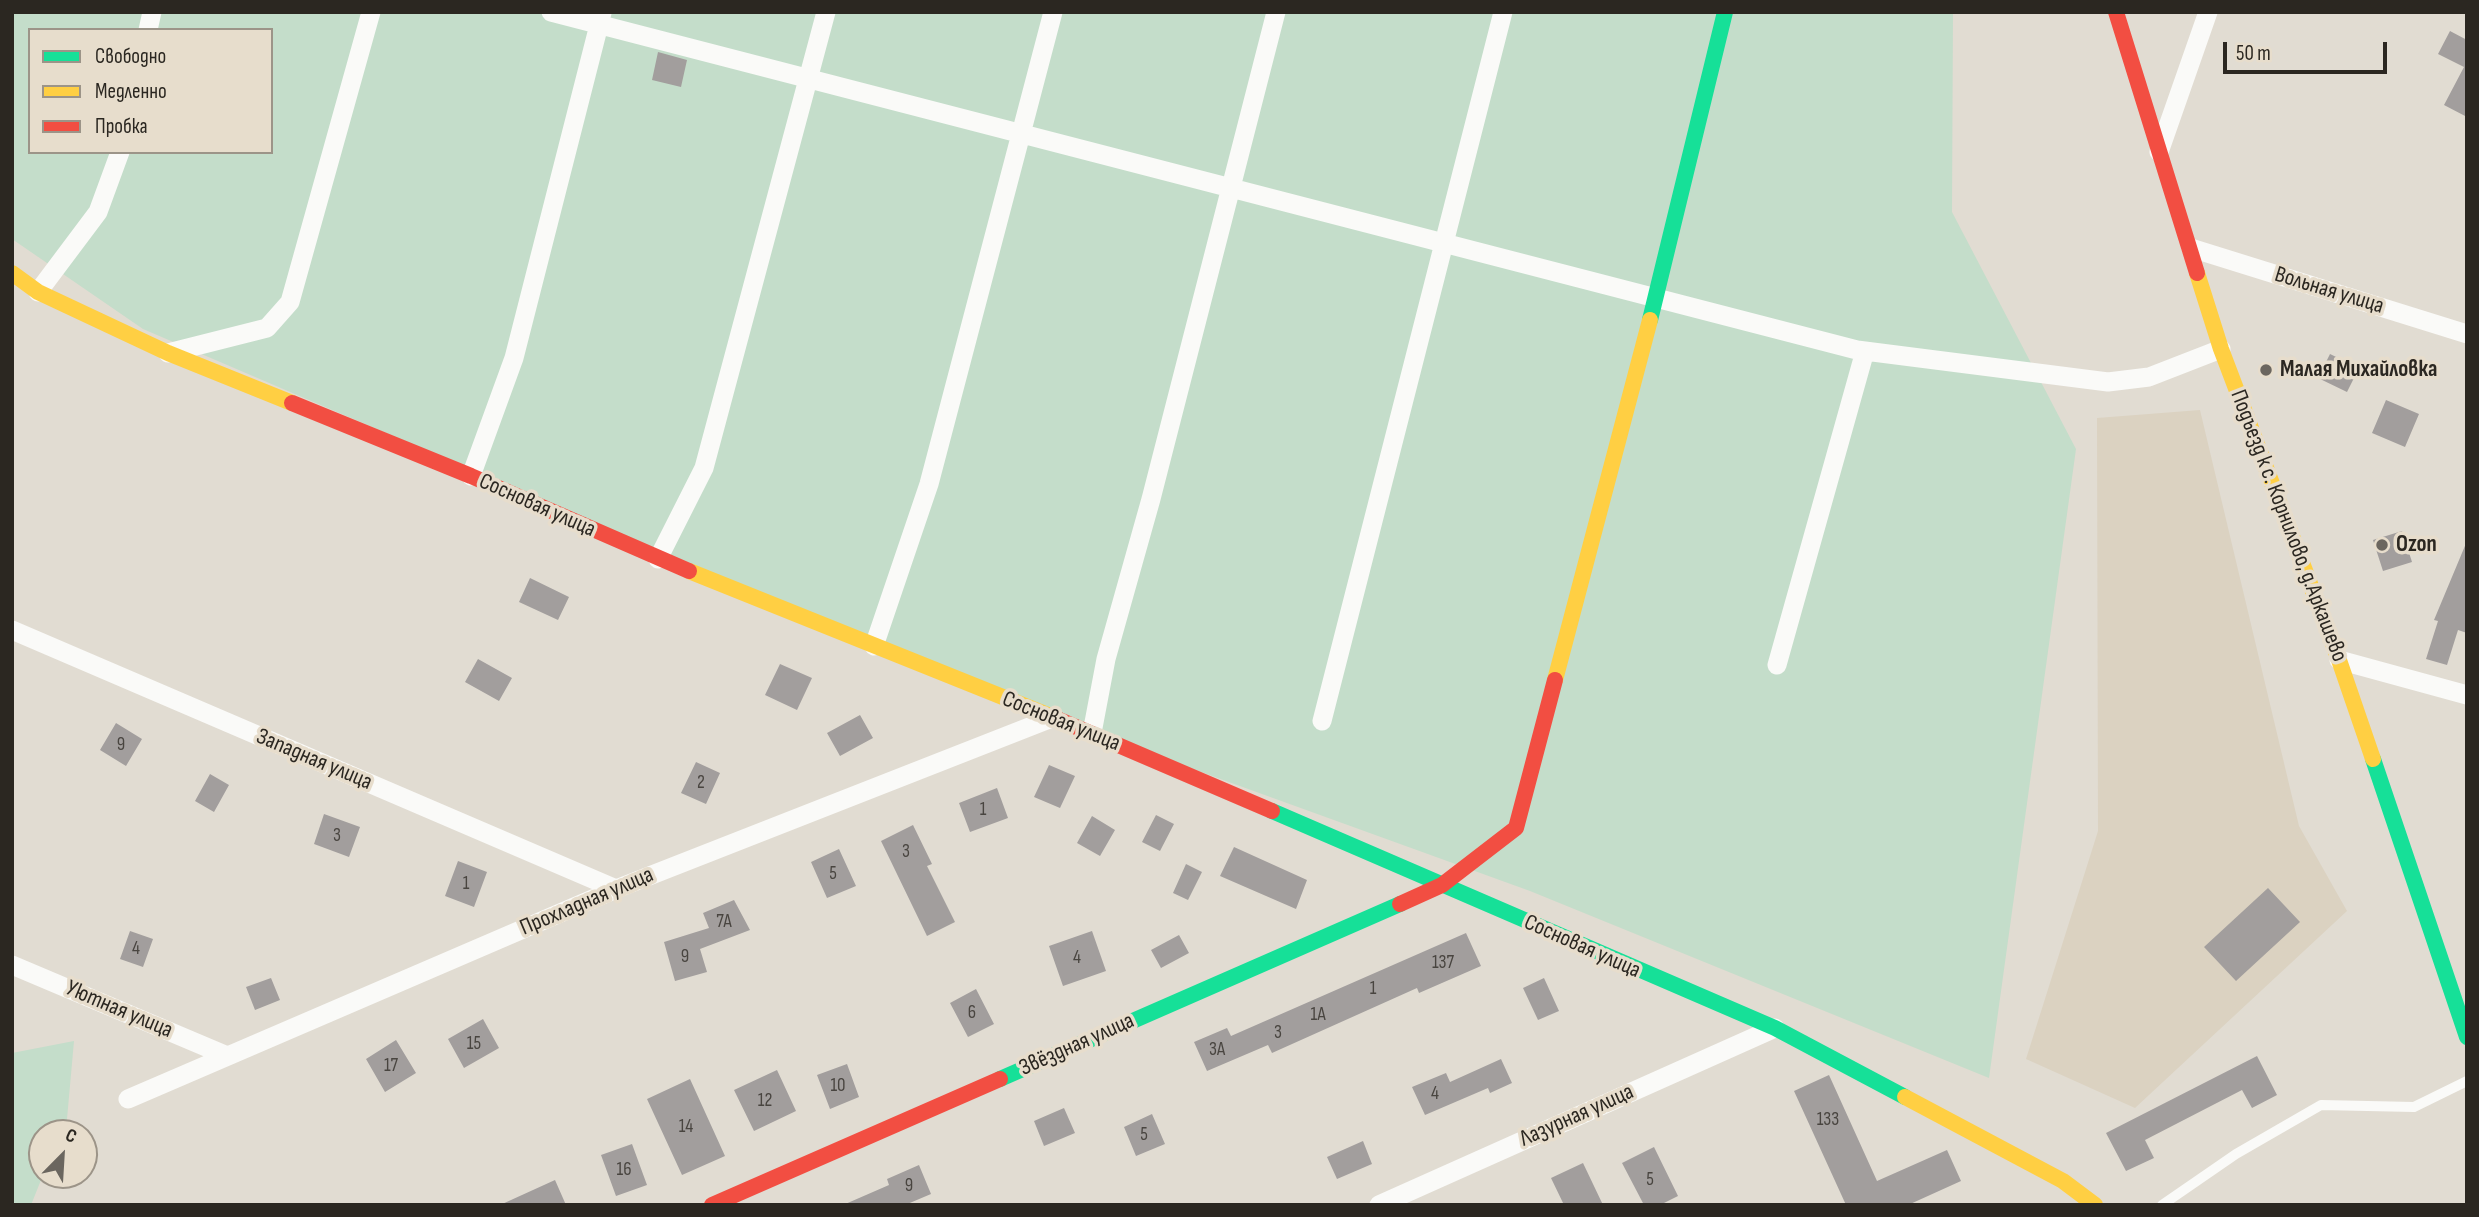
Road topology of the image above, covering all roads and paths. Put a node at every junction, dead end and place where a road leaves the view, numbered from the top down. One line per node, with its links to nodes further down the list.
1 (370, 12): 24 (street)
2 (551, 12): 10 (street)
3 (826, 12): 11 (street)
4 (1053, 12): 12 (street)
5 (1276, 12): 15 (street)
6 (1503, 12): 16 (street)
7 (1725, 12): 20 (street, Звёздная улица)
8 (2116, 12): 13 (street, Подъезд к с. Корнилово, д.Аркашево)
9 (2208, 12): 13 (street)
10 (601, 18): 11 (street); 25 (street)
11 (807, 78): 12 (street); 26 (street)
12 (1019, 134): 15 (street); 28 (street)
13 (2159, 153): 17 (street, Подъезд к с. Корнилово, д.Аркашево)
14 (119, 154): 19 (street)
15 (1230, 189): 16 (street); 34 (street)
16 (1444, 244): 20 (street); 33 (street)
17 (2191, 248): 21 (street, Вольная улица); 22 (street, Подъезд к с. Корнилово, д.Аркашево)
18 (12, 273): 19 (street, Сосновая улица)
19 (38, 292): 24 (street, Сосновая улица)
20 (1656, 299): 23 (street); 35 (street, Звёздная улица)
21 (2467, 334)
22 (2221, 349): 23 (street); 29 (street, Подъезд к с. Корнилово, д.Аркашево)
23 (1865, 351): 30 (street)
24 (168, 353): 25 (street, Сосновая улица)
25 (471, 476): 26 (street, Сосновая улица)
26 (658, 559): 28 (street, Сосновая улица)
27 (12, 630): 36 (street, Западная улица)
28 (874, 646): 32 (street, Сосновая улица)
29 (2339, 660): 31 (street); 39 (street, Подъезд к с. Корнилово, д.Аркашево)
30 (1777, 665)
31 (2467, 695)
32 (1052, 718): 34 (street, Сосновая улица); 36 (street, Прохладная улица)
33 (1322, 720)
34 (1092, 733): 35 (street, Сосновая улица)
35 (1442, 885): 38 (street, Сосновая улица); 43 (street, Звёздная улица)
36 (616, 889): 40 (street, Прохладная улица)
37 (12, 965): 40 (street, Уютная улица)
38 (1774, 1028): 44 (street, Лазурная улица); 45 (street, Сосновая улица)
39 (2467, 1037)
40 (225, 1055): 42 (street, Прохладная улица)
41 (2467, 1081): 46 (lane)
42 (128, 1099)
43 (712, 1205)
44 (1379, 1205)
45 (2095, 1205)
46 (2162, 1205)

